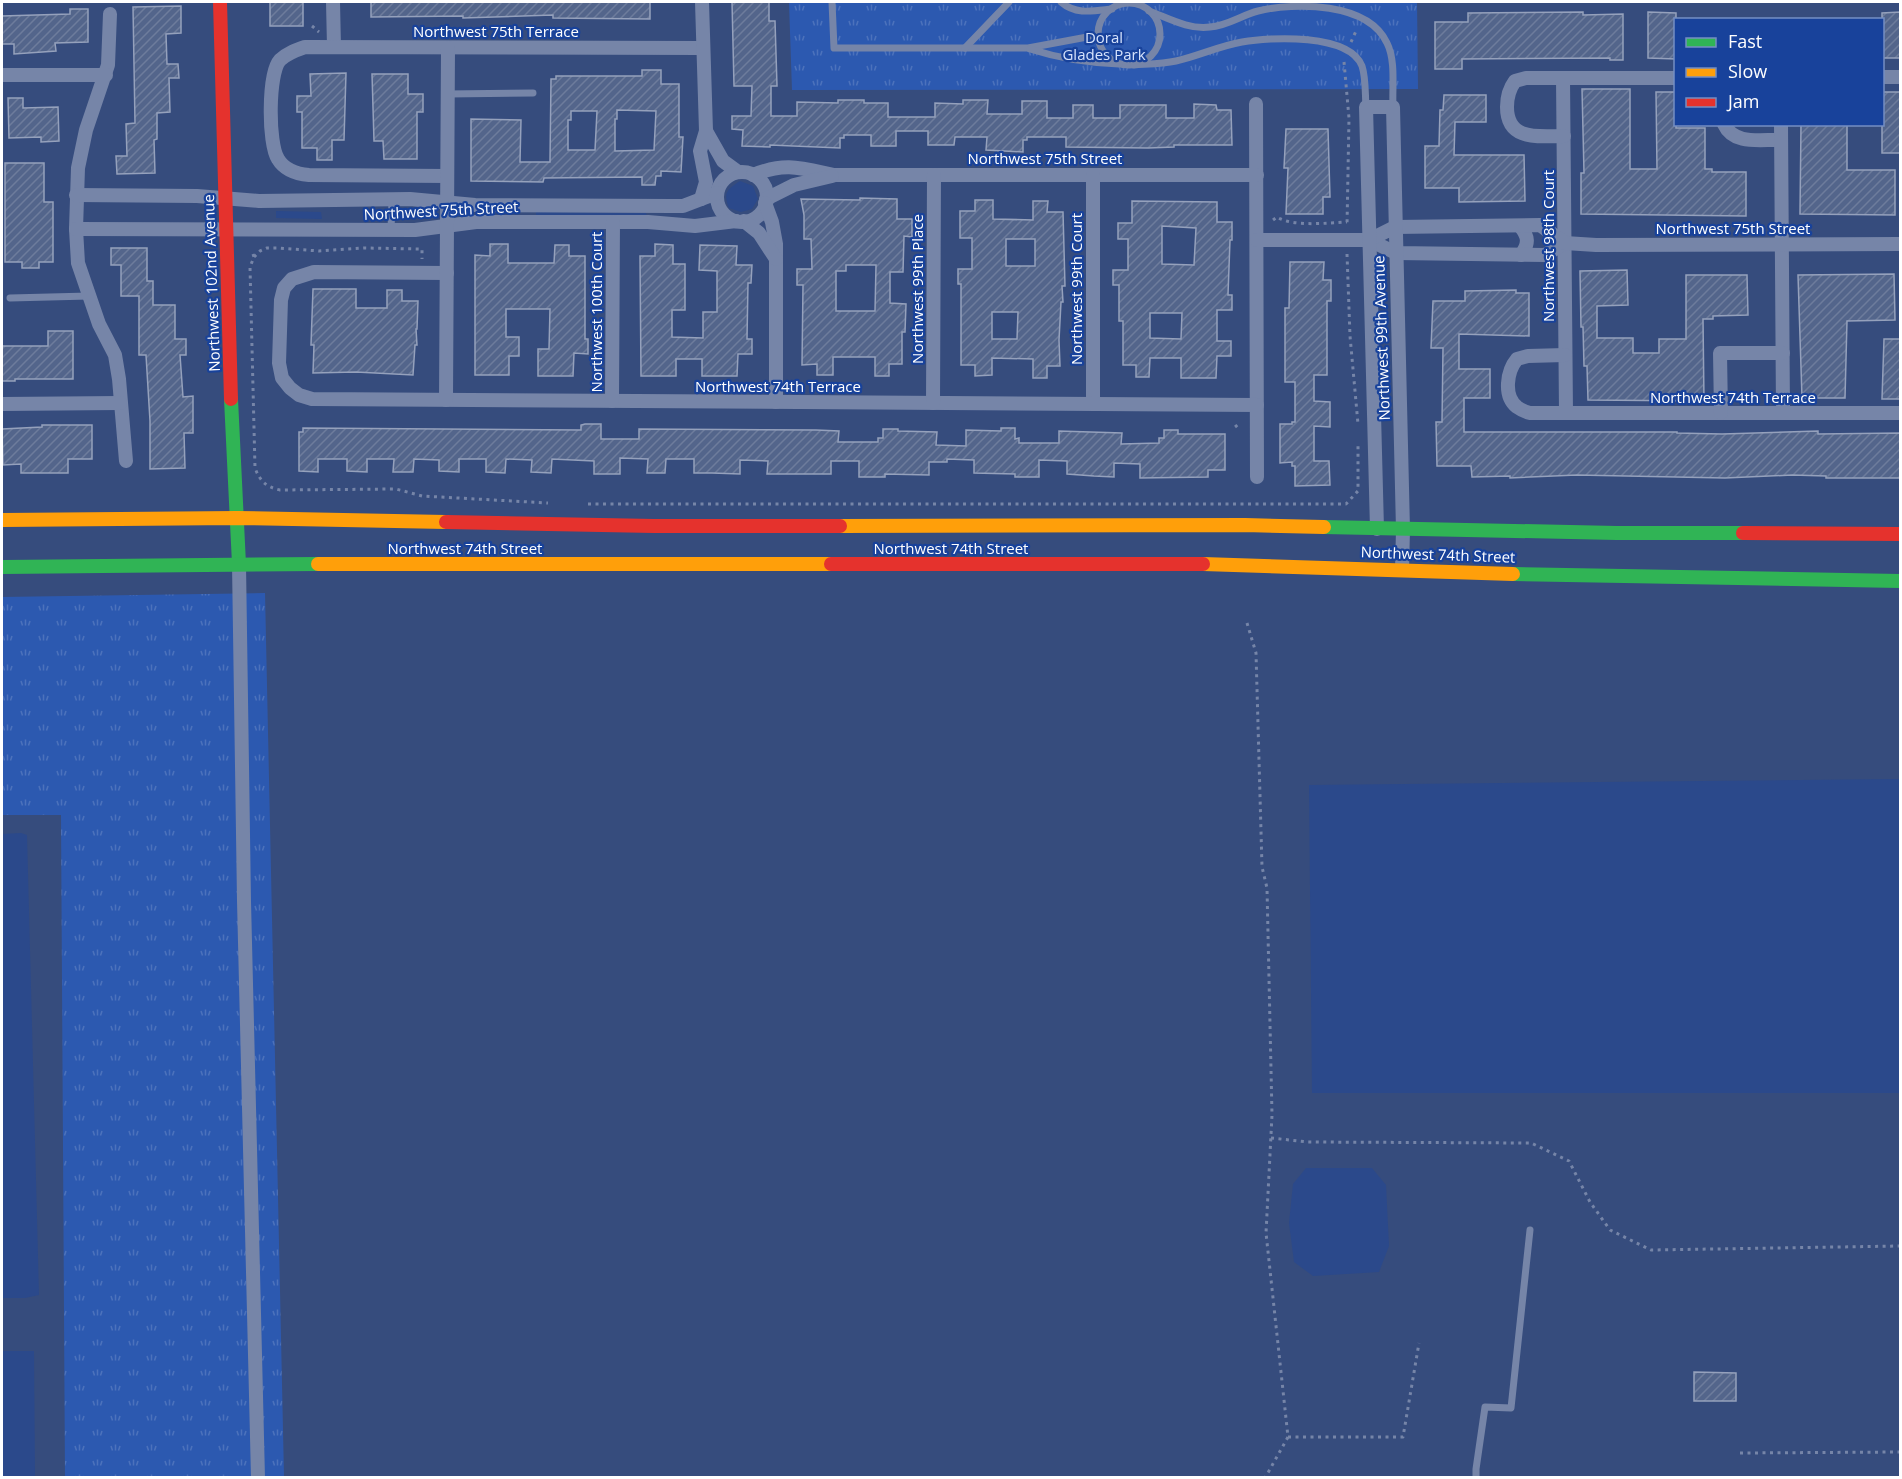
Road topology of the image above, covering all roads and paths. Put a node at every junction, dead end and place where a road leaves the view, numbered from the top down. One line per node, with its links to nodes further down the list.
1 (220, 2): 44 (main road, Northwest 102nd Avenue)
2 (333, 2): 11 (street)
3 (702, 2): 13 (street)
4 (832, 2): 14 (lane)
5 (1009, 2): 14 (lane)
6 (1061, 2): 7 (lane)
7 (1112, 9): 8 (lane); 10 (lane)
8 (1149, 11): 17 (lane); 29 (lane)
9 (110, 14): 19 (street)
10 (1098, 35): 15 (lane); 16 (lane)
11 (334, 47): 12 (street, Northwest 75th Terrace); 41 (street, Northwest 75th Terrace)
12 (448, 48): 13 (street, Northwest 75th Terrace); 26 (street)
13 (702, 48): 32 (street)
14 (965, 48): 15 (lane)
15 (1028, 48): 16 (lane)
16 (1124, 65): 17 (lane)
17 (1134, 65): 28 (lane)
18 (2, 75): 19 (street)
19 (106, 75): 43 (street)
20 (1884, 77): 21 (street)
21 (1900, 77)
22 (1563, 78): 23 (street); 33 (street, Northwest 98th Court); 33 (street)
23 (1674, 78)
24 (533, 93): 26 (lane)
25 (1347, 93): 52 (path)
26 (447, 94): 41 (street)
27 (1256, 104): 40 (street)
28 (1366, 107): 29 (street); 61 (street, Northwest 99th Avenue)
29 (1393, 107): 55 (street, Northwest 99th Avenue)
30 (1725, 126): 34 (street)
31 (1781, 126): 34 (street)
32 (706, 131): 35 (street); 45 (street)
33 (1564, 136): 62 (street, Northwest 98th Court)
34 (1781, 140): 64 (street)
35 (738, 172): 36 (street); 42 (street)
36 (753, 175): 37 (street, Northwest 75th Street); 47 (street)
37 (834, 175): 38 (street, Northwest 75th Street); 47 (street, Northwest 75th Street)
38 (934, 175): 39 (street, Northwest 75th Street); 78 (street, Northwest 99th Place)
39 (1093, 175): 40 (street, Northwest 75th Street); 80 (street, Northwest 99th Court)
40 (1257, 175): 59 (street)
41 (447, 176): 48 (street)
42 (717, 193): 45 (street, Northwest 75th Street); 50 (street)
43 (76, 195): 44 (street, Northwest 75th Street); 56 (street)
44 (225, 199): 46 (street, Northwest 75th Street); 57 (main road, Northwest 102nd Avenue)
45 (701, 199): 48 (street, Northwest 75th Street)
46 (392, 200): 48 (street, Northwest 75th Street); 58 (lane)
47 (766, 201): 50 (street); 67 (street)
48 (447, 204): 53 (street)
49 (1273, 219): 52 (path)
50 (740, 221): 51 (street, Northwest 75th Street); 67 (street)
51 (613, 222): 53 (street, Northwest 75th Street); 75 (street, Northwest 100th Court)
52 (1347, 222): 60 (path)
53 (447, 226): 58 (street, Northwest 75th Street); 69 (street)
54 (1520, 226): 55 (street, Northwest 75th Street); 62 (street, Northwest 75th Street); 66 (street)
55 (1395, 227): 61 (street, Northwest 75th Street); 65 (street, Northwest 99th Avenue)
56 (76, 229): 57 (street, Northwest 75th Street); 70 (street)
57 (226, 230): 58 (street, Northwest 75th Street); 94 (main road, Northwest 102nd Avenue)
58 (391, 230)
59 (1257, 240): 60 (street, Northwest 75th Street); 81 (street)
60 (1347, 240): 61 (street, Northwest 75th Street); 88 (path)
61 (1369, 240): 65 (street, Northwest 75th Street); 96 (street, Northwest 99th Avenue)
62 (1565, 243): 64 (street, Northwest 75th Street); 66 (street, Northwest 75th Street); 73 (street, Northwest 98th Court)
63 (1900, 244): 64 (street, Northwest 75th Street)
64 (1783, 245): 72 (street)
65 (1396, 253): 66 (street, Northwest 75th Street); 97 (street, Northwest 99th Avenue)
66 (1521, 255)
67 (776, 259): 76 (street)
68 (422, 273): 69 (street); 74 (street, Northwest 74th Terrace); 92 (path)
69 (447, 273): 74 (street)
70 (90, 296): 71 (lane); 77 (street)
71 (10, 298)
72 (1783, 353): 83 (street); 84 (street)
73 (1565, 355): 82 (street, Northwest 98th Court); 82 (street)
74 (446, 400): 75 (street, Northwest 74th Terrace)
75 (612, 401): 76 (street, Northwest 74th Terrace)
76 (776, 402): 78 (street, Northwest 74th Terrace)
77 (120, 403): 79 (street); 90 (street)
78 (933, 403): 80 (street, Northwest 74th Terrace)
79 (2, 404)
80 (1093, 404): 81 (street, Northwest 74th Terrace)
81 (1257, 405): 91 (street)
82 (1566, 413): 83 (street, Northwest 74th Terrace)
83 (1721, 413): 84 (street, Northwest 74th Terrace)
84 (1783, 413): 85 (street, Northwest 74th Terrace)
85 (1900, 413)
86 (1240, 423): 87 (path)
87 (1235, 427)
88 (1358, 427)
89 (1358, 438): 93 (path)
90 (126, 461)
91 (1257, 477)
92 (553, 504)
93 (587, 504)
94 (237, 519): 95 (main road, Northwest 74th Street); 96 (main road, Northwest 74th Street); 99 (main road, Northwest 102nd Avenue)
95 (2, 520)
96 (1377, 529): 97 (main road, Northwest 74th Street)
97 (1403, 530): 98 (main road, Northwest 74th Street); 101 (street, Northwest 99th Avenue)
98 (1900, 534)
99 (239, 564): 100 (main road, Northwest 74th Street); 101 (main road, Northwest 74th Street); 111 (street)
100 (2, 567)
101 (1402, 569): 102 (main road, Northwest 74th Street)
102 (1900, 581)
103 (1247, 623): 104 (path)
104 (1271, 1138): 106 (path); 108 (path)
105 (1530, 1230): 113 (lane)
106 (1900, 1246)
107 (1419, 1343): 108 (path)
108 (1288, 1437): 112 (path)
109 (1900, 1452): 110 (path)
110 (1740, 1453)
111 (258, 1478)
112 (1265, 1478)
113 (1476, 1478)

